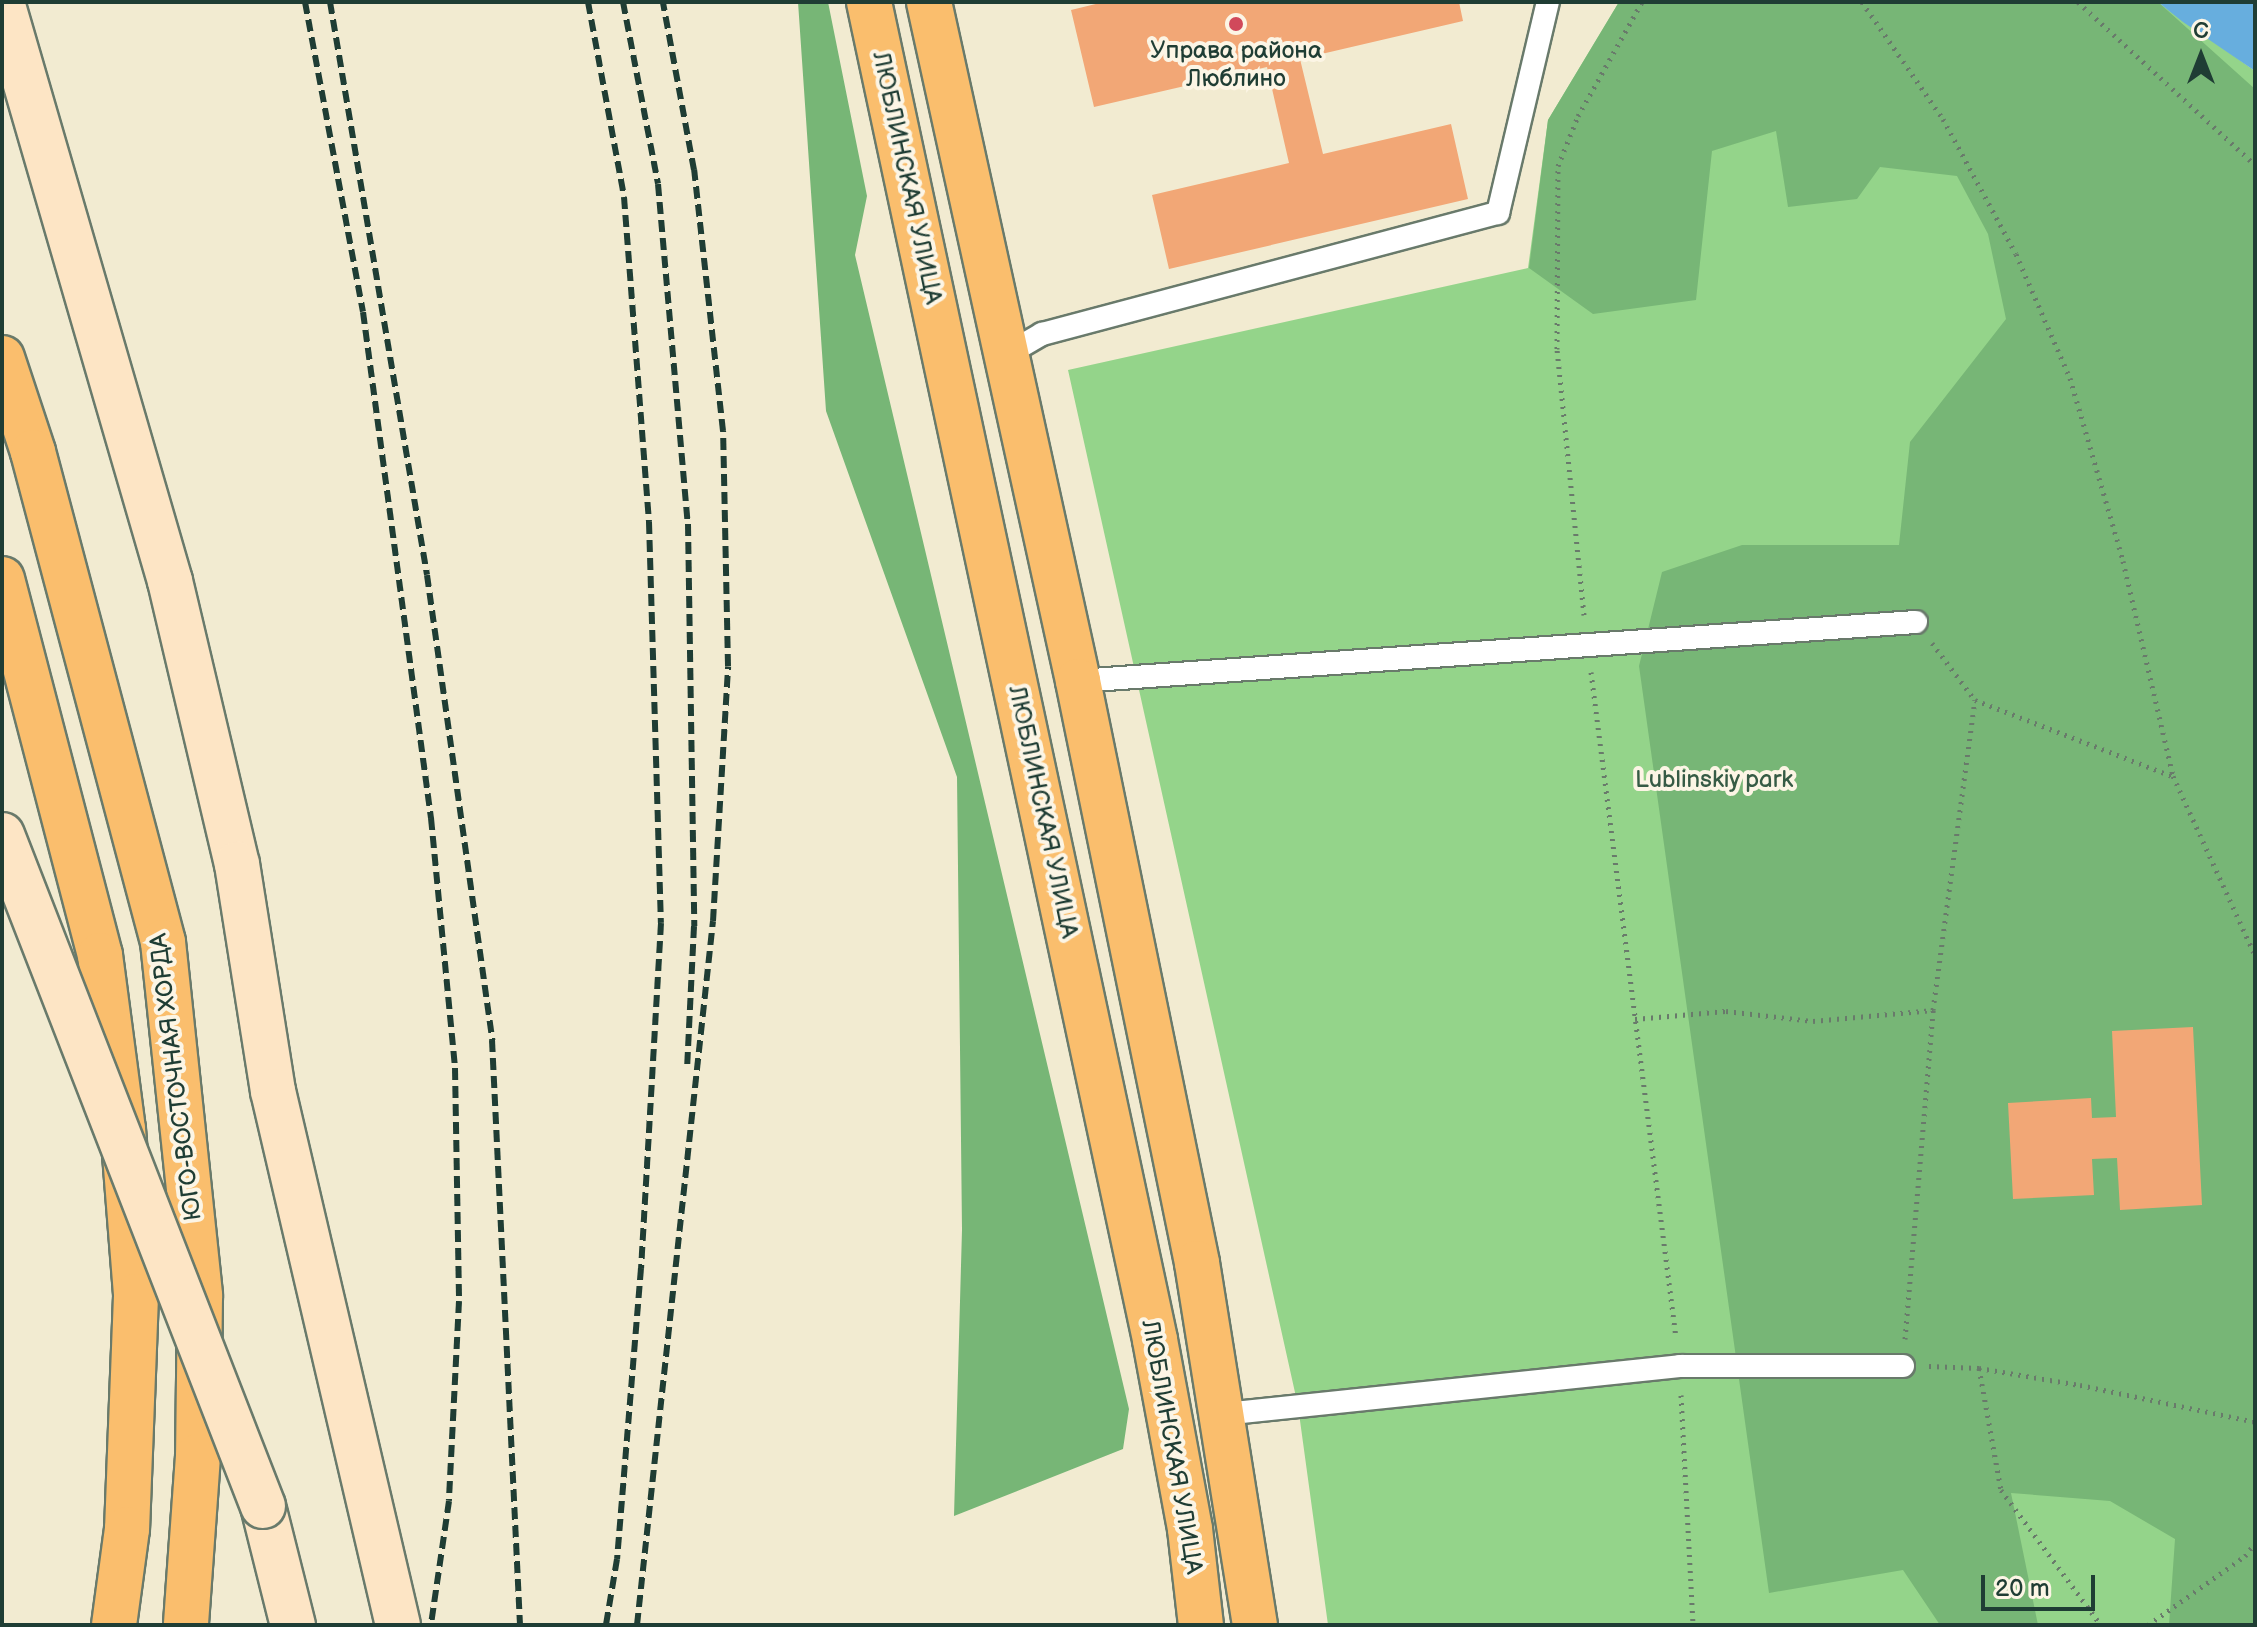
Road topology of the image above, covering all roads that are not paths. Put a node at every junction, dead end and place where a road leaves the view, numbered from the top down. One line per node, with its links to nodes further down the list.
1 (2, 2): 16 (main road)
2 (869, 2): 17 (main road, ЛЮБЛИНСКАЯ УЛИЦА)
3 (929, 2): 5 (main road)
4 (1548, 2): 5 (lane)
5 (1006, 355): 9 (main road)
6 (2, 358): 14 (main road, ЮГО-ВОСТОЧНАЯ ХОРДА)
7 (2, 579): 13 (main road)
8 (1916, 622): 9 (lane)
9 (1078, 681): 12 (main road)
10 (2, 835): 15 (main road, bridge)
11 (1903, 1366): 12 (lane)
12 (1224, 1414): 18 (main road)
13 (114, 1625)
14 (186, 1625)
15 (293, 1625)
16 (398, 1625)
17 (1201, 1625)
18 (1255, 1625)

